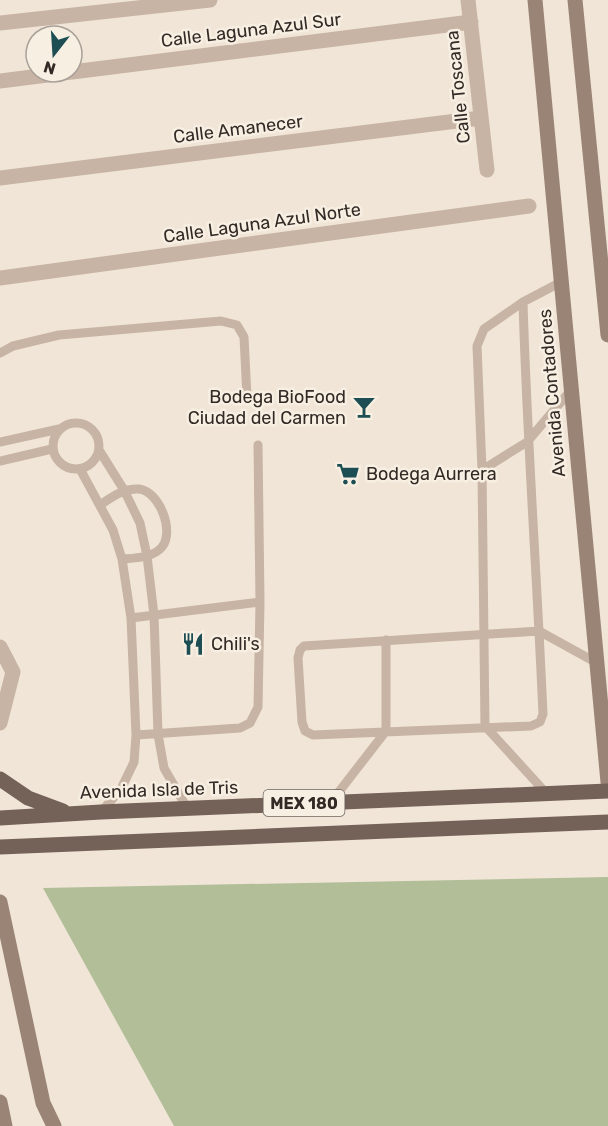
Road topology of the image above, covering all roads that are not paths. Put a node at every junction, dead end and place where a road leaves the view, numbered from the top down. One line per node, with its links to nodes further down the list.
1 (210, 0): 5 (street)
2 (468, 0): 6 (street, Calle Toscana)
3 (535, 0): 16 (main road, Avenida Contadores)
4 (575, 0): 18 (main road)
5 (158, 3): 7 (street)
6 (471, 22): 8 (street, Calle Laguna Azul Sur); 11 (street, Calle Toscana)
7 (0, 23)
8 (84, 70)
9 (24, 78): 10 (street, Calle Laguna Azul Sur)
10 (0, 81)
11 (482, 118): 12 (street, Calle Toscana); 13 (street, Calle Amanecer)
12 (487, 170)
13 (0, 178)
14 (529, 206): 15 (street, Calle Laguna Azul Norte)
15 (0, 279)
16 (561, 282): 17 (lane); 20 (main road, Avenida Contadores)
17 (524, 302): 24 (lane); 30 (lane)
18 (608, 335)
19 (0, 353): 21 (lane)
20 (571, 390): 24 (lane); 42 (main road, Avenida Contadores)
21 (247, 397)
22 (60, 429): 23 (lane); 26 (lane); 27 (lane)
23 (0, 442)
24 (528, 442): 30 (lane); 38 (lane)
25 (258, 445): 35 (lane)
26 (52, 449): 28 (lane); 29 (lane)
27 (99, 450): 29 (lane); 31 (lane)
28 (0, 461)
29 (80, 469): 32 (lane)
30 (482, 470): 39 (lane)
31 (124, 490): 32 (lane); 33 (lane); 33 (lane)
32 (100, 505): 34 (lane)
33 (147, 556): 34 (lane); 36 (lane)
34 (122, 559): 37 (lane)
35 (261, 602): 36 (lane); 46 (lane)
36 (154, 615): 37 (lane); 46 (lane)
37 (131, 618): 47 (lane)
38 (539, 631): 39 (lane); 42 (lane); 44 (lane)
39 (484, 634): 40 (lane); 44 (lane)
40 (386, 640): 45 (lane); 45 (lane)
41 (0, 647): 43 (street)
42 (597, 663): 49 (main road, Avenida Contadores)
43 (0, 723)
44 (485, 726): 45 (lane); 51 (lane)
45 (386, 731): 52 (lane)
46 (158, 734): 47 (lane); 53 (lane)
47 (136, 735): 54 (lane)
48 (0, 779): 55 (main road)
49 (608, 782)
50 (608, 791): 51 (main road, Avenida Isla de Tris / MEX 180)
51 (547, 794): 52 (main road, Avenida Isla de Tris / MEX 180)
52 (331, 802): 53 (main road, Avenida Isla de Tris / MEX 180)
53 (187, 808): 54 (main road, Avenida Isla de Tris / MEX 180)
54 (101, 812): 55 (main road, Avenida Isla de Tris / MEX 180)
55 (69, 813): 56 (main road, Avenida Isla de Tris / MEX 180)
56 (0, 818)
57 (608, 822): 58 (main road, MEX 180)
58 (0, 847)
59 (0, 902): 62 (main road)
60 (0, 1102): 61 (main road)
61 (5, 1126)
62 (54, 1126)

